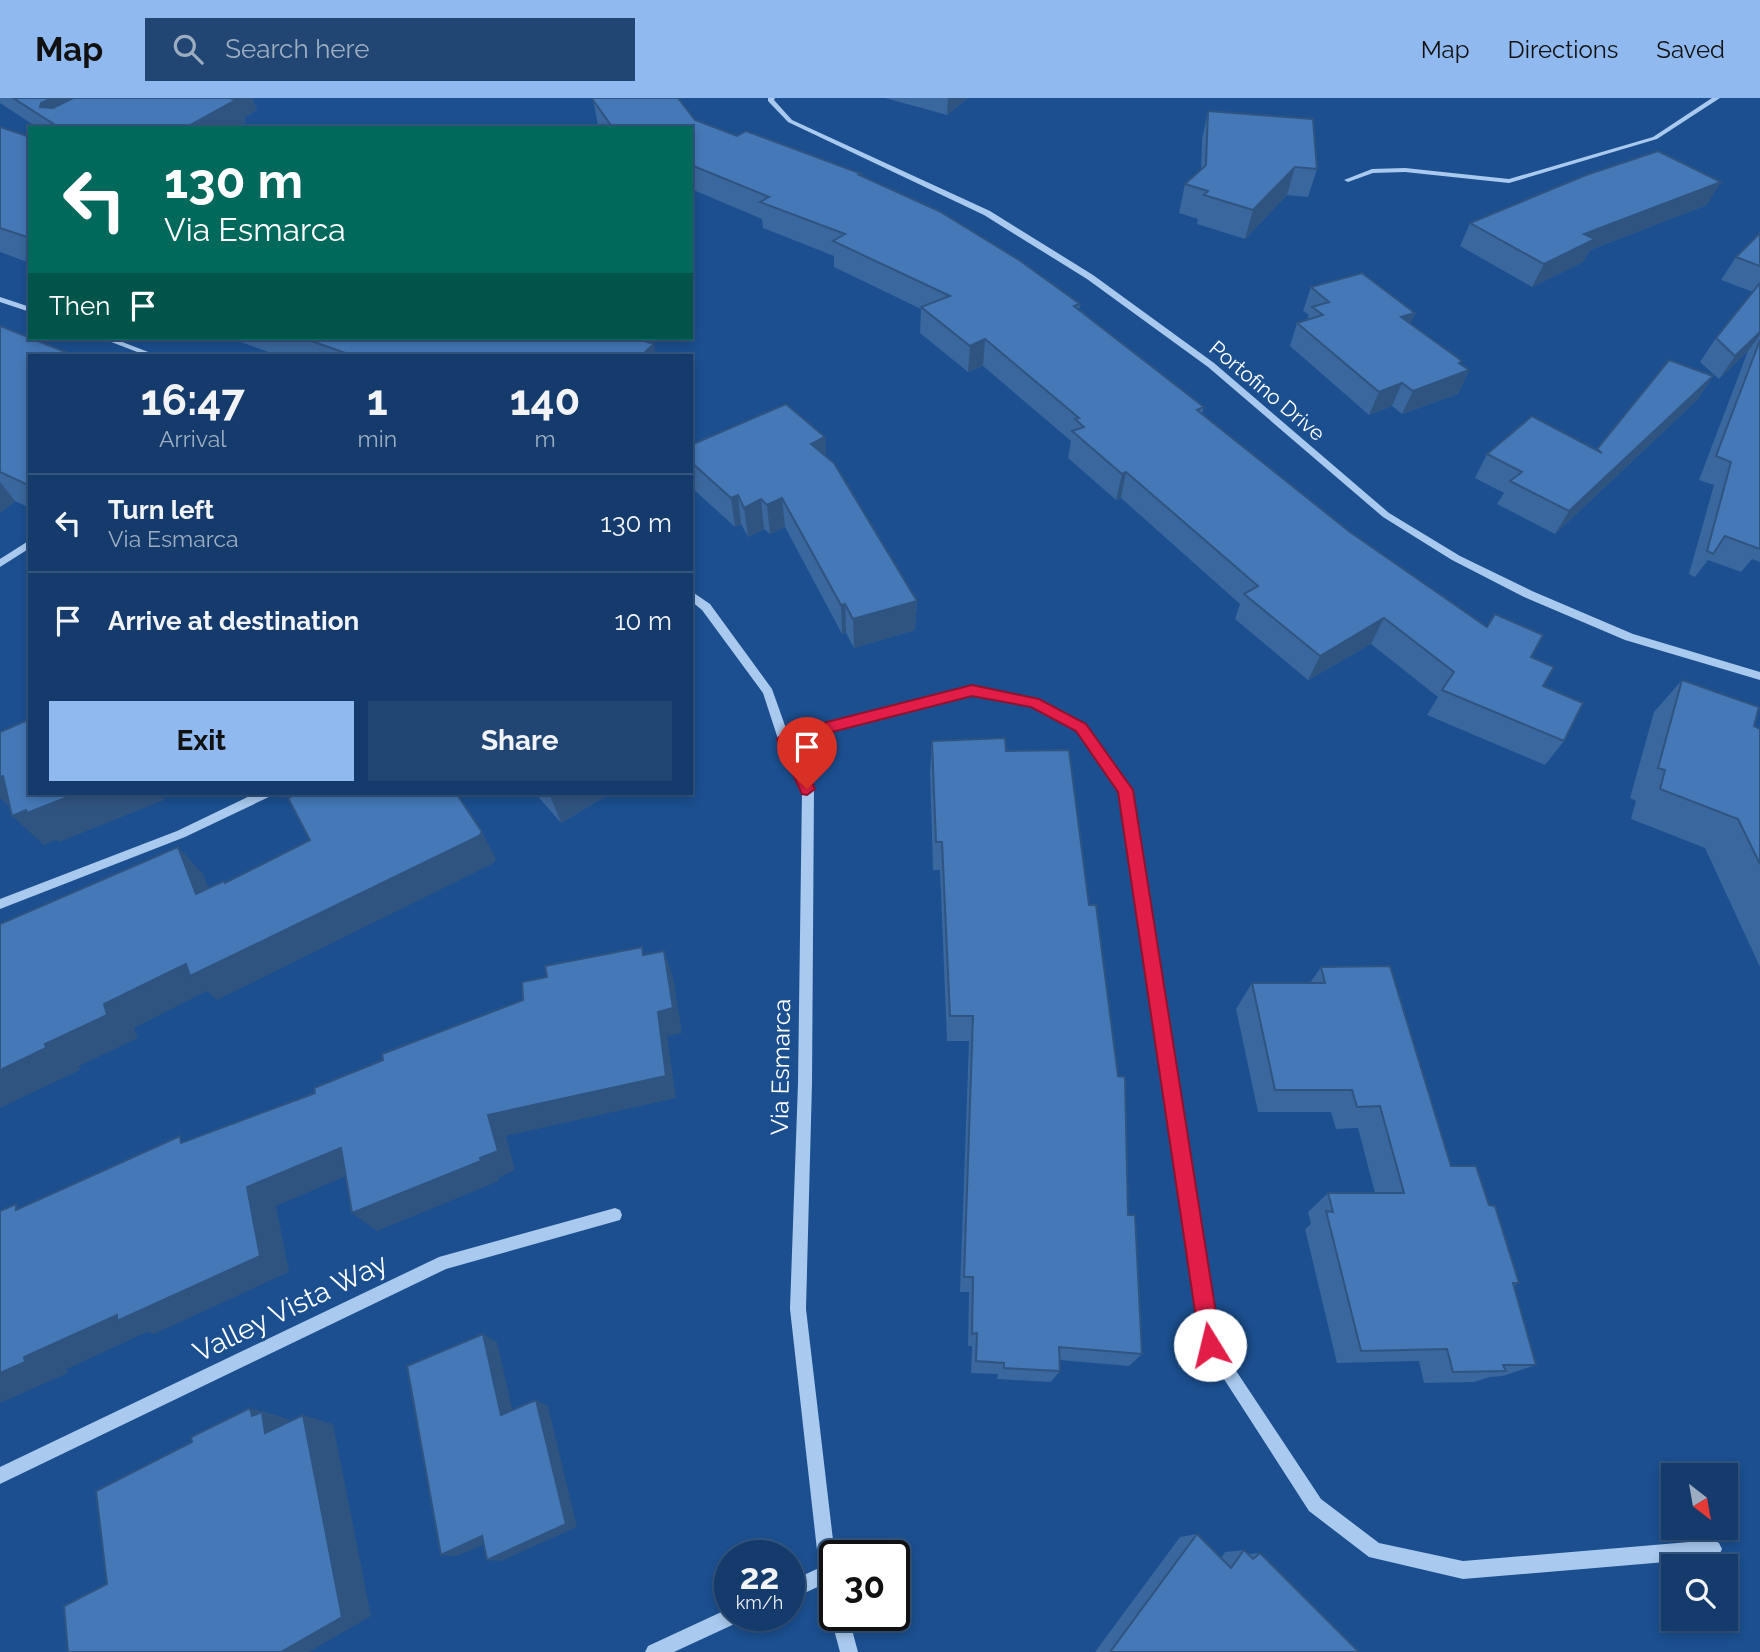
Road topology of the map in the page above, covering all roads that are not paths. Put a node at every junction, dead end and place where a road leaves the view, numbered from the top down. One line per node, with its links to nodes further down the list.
1 (772, 98): 11 (street, Portofino Drive)
2 (1717, 98): 3 (street)
3 (1348, 180)
4 (0, 299): 5 (street)
5 (28, 309)
6 (111, 340): 7 (street)
7 (149, 354)
8 (28, 544): 9 (street)
9 (0, 564)
10 (693, 597): 12 (street, Via Esmarca)
11 (1760, 676)
12 (784, 739): 17 (street, Via Esmarca); 18 (street)
13 (263, 795): 14 (street)
14 (0, 904)
15 (615, 1215): 16 (street, Valley Vista Way)
16 (0, 1476)
17 (824, 1540)
18 (1713, 1549)
19 (714, 1625): 21 (street)
20 (843, 1631): 22 (street)
21 (654, 1652)
22 (849, 1652)

